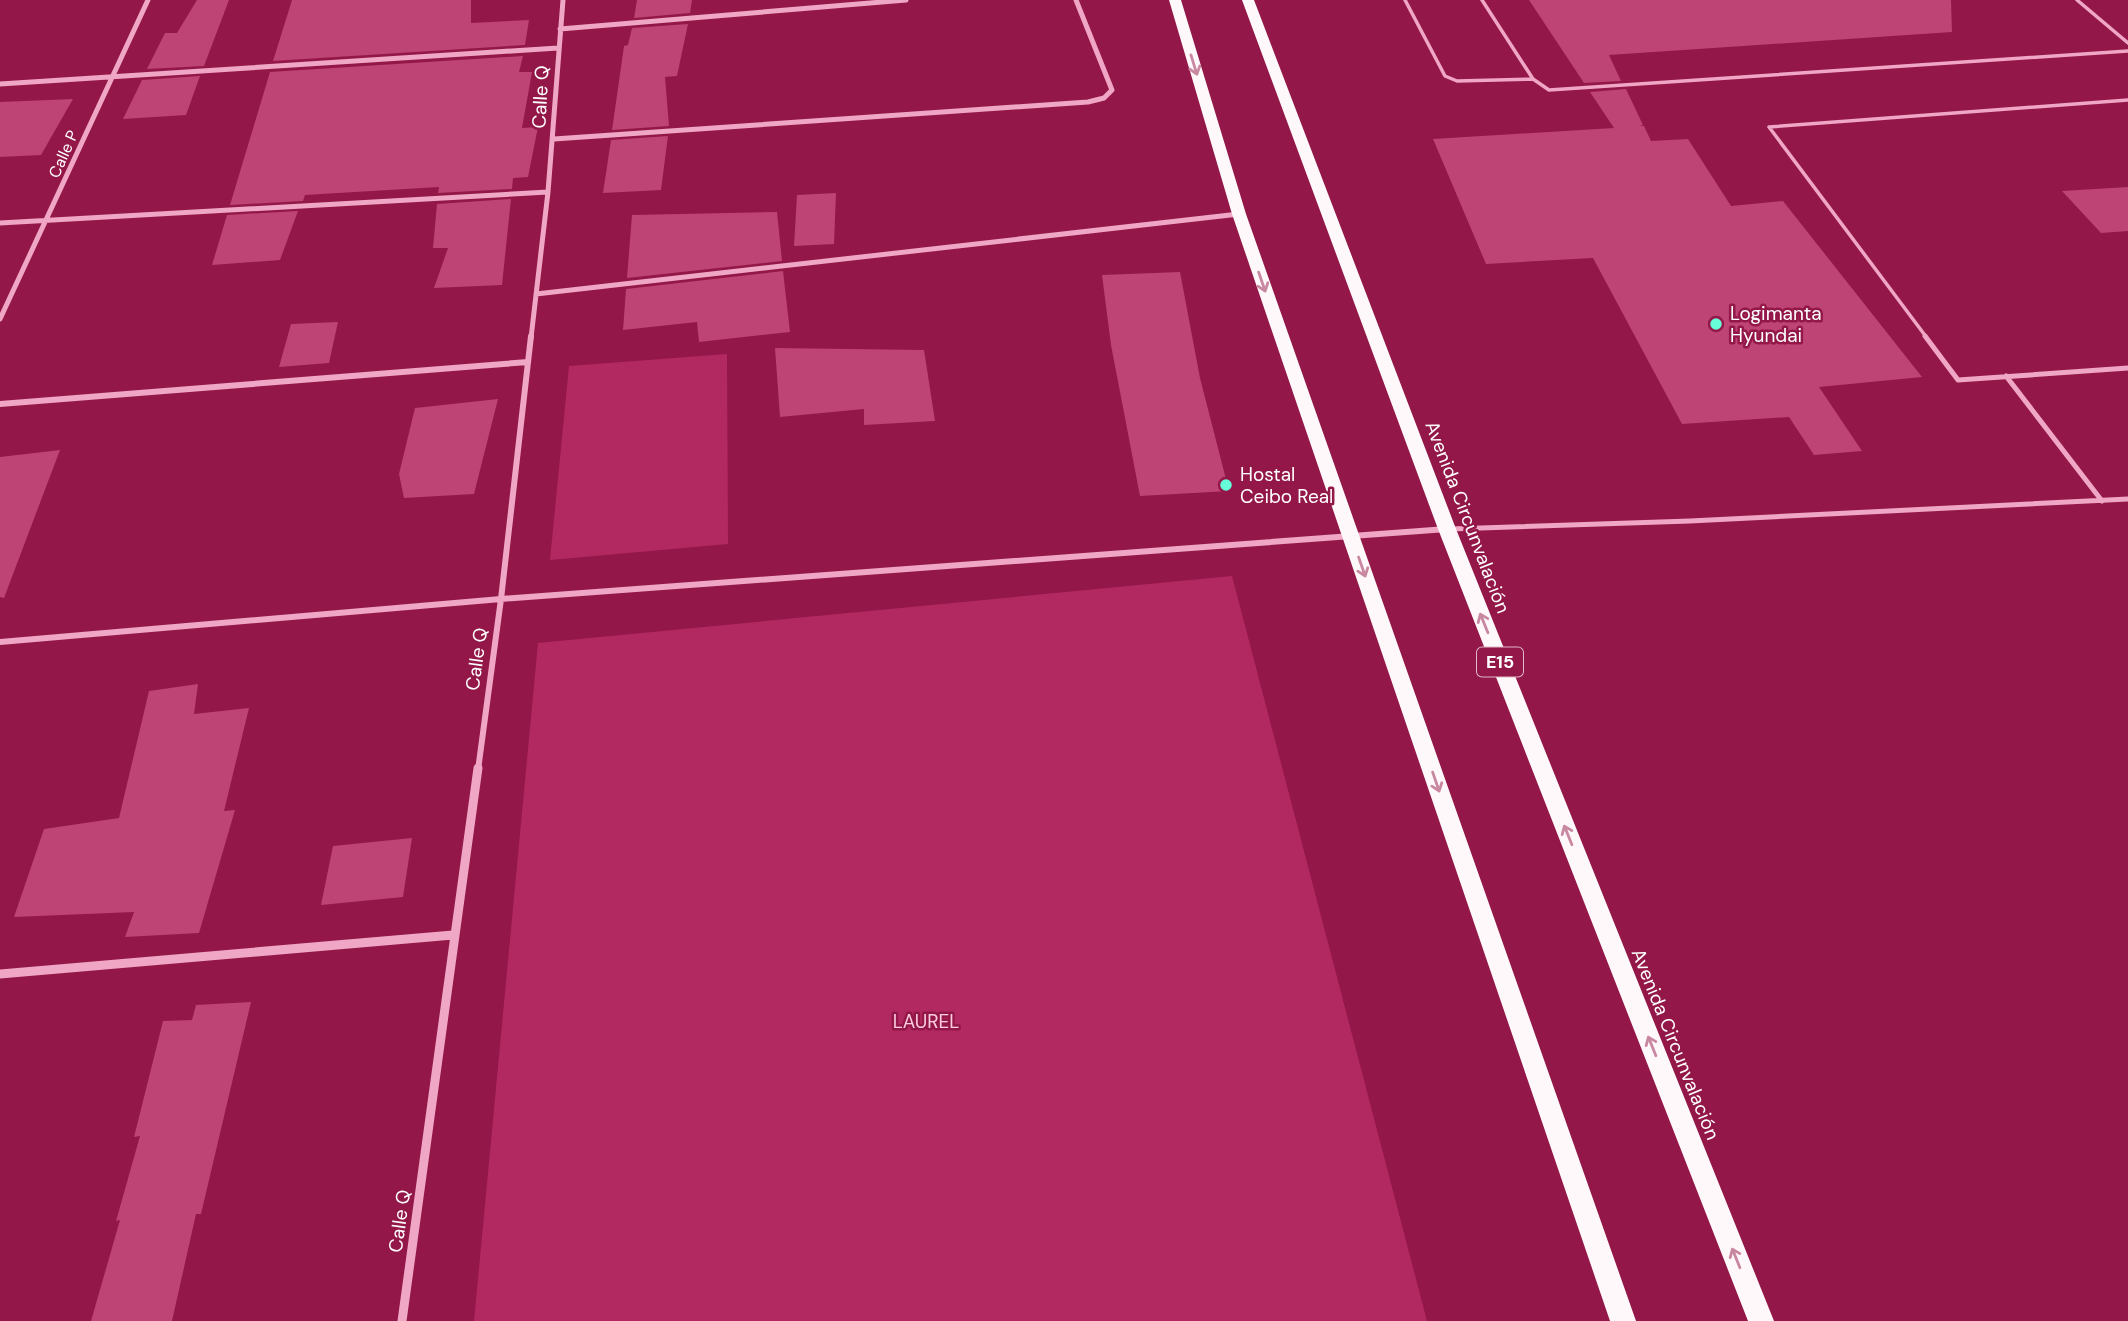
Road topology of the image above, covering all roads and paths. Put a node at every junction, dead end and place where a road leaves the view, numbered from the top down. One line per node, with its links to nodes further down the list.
1 (148, 0): 14 (street, Calle P)
2 (562, 0): 10 (street, Calle Q)
3 (906, 0): 10 (street)
4 (1076, 0): 18 (street)
5 (1175, 0): 20 (highway, one-way to 20)
6 (1248, 0): 31 (highway, Avenida Circunvalación / E15)
7 (1405, 0): 15 (lane)
8 (1482, 0): 15 (lane)
9 (2077, 0): 11 (lane)
10 (560, 29): 12 (street, Calle Q)
11 (2128, 43)
12 (558, 48): 14 (street); 18 (street, Calle Q)
13 (2128, 51): 15 (lane)
14 (112, 76): 16 (street); 21 (street, Calle P)
15 (1533, 79)
16 (0, 84)
17 (2128, 100): 27 (lane)
18 (554, 139): 19 (street, Calle Q)
19 (548, 192): 21 (street); 23 (street, Calle Q)
20 (1238, 214): 23 (street); 32 (highway, one-way to 32)
21 (47, 220): 22 (street); 24 (street, Calle P)
22 (0, 223)
23 (536, 294): 25 (street, Calle Q)
24 (0, 319)
25 (528, 362): 28 (street); 33 (street, Calle Q)
26 (2128, 368): 27 (lane)
27 (2006, 376): 30 (lane)
28 (0, 404)
29 (2128, 499): 30 (lane)
30 (2102, 501): 31 (lane)
31 (1447, 529): 32 (street); 39 (highway, Avenida Circunvalación / E15, one-way to 31)
32 (1351, 536): 33 (street); 38 (highway, one-way to 38)
33 (500, 599): 34 (street); 35 (street, Calle Q)
34 (0, 642)
35 (453, 935): 36 (street); 37 (street, Calle Q)
36 (0, 974)
37 (402, 1321)
38 (1623, 1321)
39 (1761, 1321)

